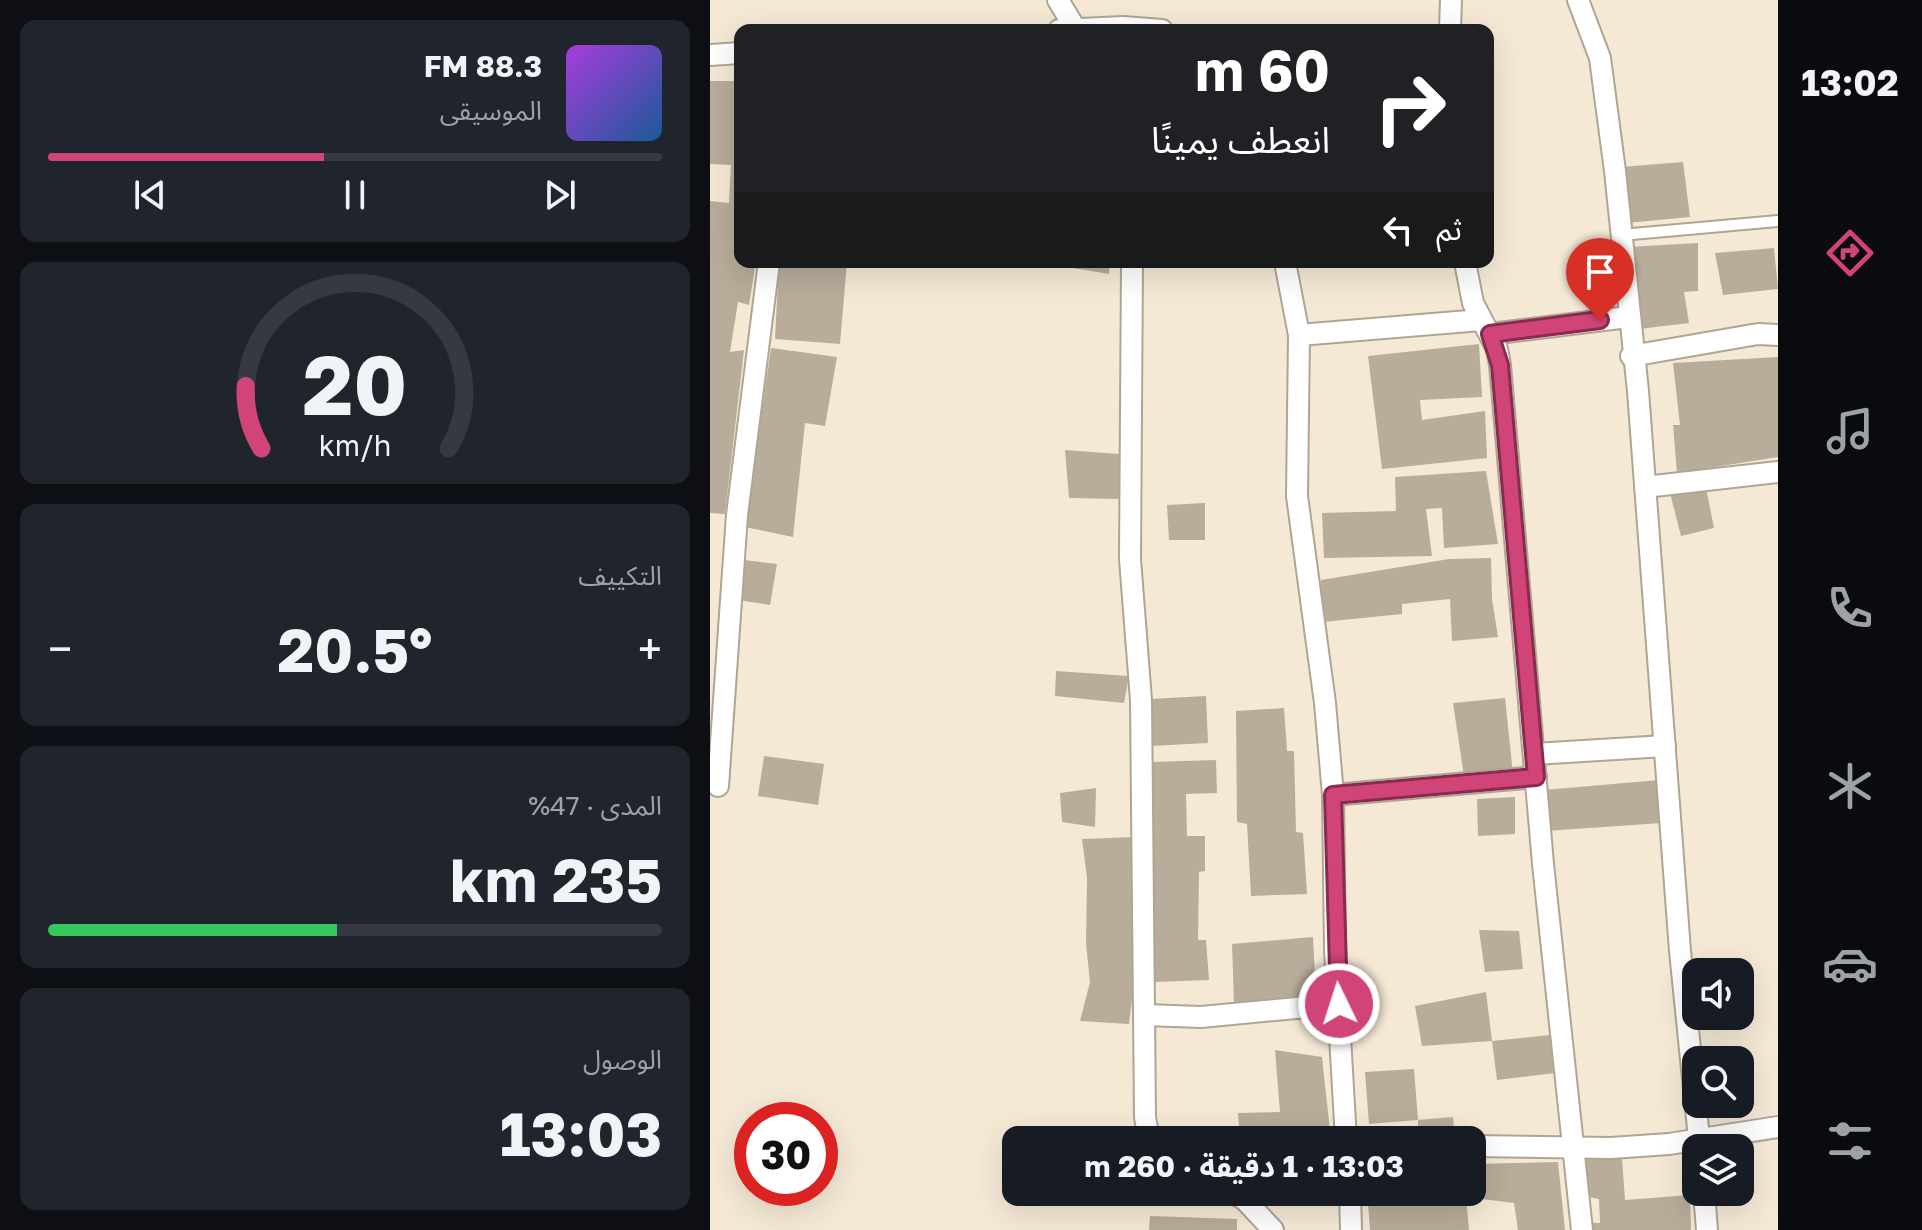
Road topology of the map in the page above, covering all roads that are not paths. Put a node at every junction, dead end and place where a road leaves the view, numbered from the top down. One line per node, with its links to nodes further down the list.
1 (1058, 0): 4 (street)
2 (1451, 0): 5 (street)
3 (1578, 0): 9 (street)
4 (1065, 24)
5 (1450, 24)
6 (734, 53): 7 (street)
7 (710, 55)
8 (1778, 221): 9 (lane)
9 (1621, 235): 14 (street)
10 (768, 268): 24 (street)
11 (1132, 268): 27 (street)
12 (1286, 268): 16 (street)
13 (1467, 268): 15 (street)
14 (1628, 317): 15 (street); 18 (street)
15 (1486, 327): 16 (street); 22 (street)
16 (1299, 335): 25 (street)
17 (1778, 335): 18 (street)
18 (1631, 356): 20 (street)
19 (1778, 472): 20 (street)
20 (1645, 487): 21 (street)
21 (1665, 746): 22 (street); 31 (street)
22 (1534, 754): 23 (street)
23 (1536, 777): 25 (street); 35 (street)
24 (718, 786)
25 (1333, 795): 26 (street)
26 (1339, 1004): 27 (street); 29 (street)
27 (1145, 1015): 28 (street)
28 (1147, 1126)
29 (1345, 1126)
30 (1778, 1127): 32 (street)
31 (1698, 1134)
32 (1745, 1134)
33 (1682, 1145): 35 (street)
34 (1486, 1146): 35 (street)
35 (1573, 1149): 41 (street)
36 (1251, 1206): 39 (street)
37 (1350, 1206): 40 (street)
38 (1705, 1206): 42 (street)
39 (1273, 1230)
40 (1351, 1230)
41 (1582, 1230)
42 (1707, 1230)

